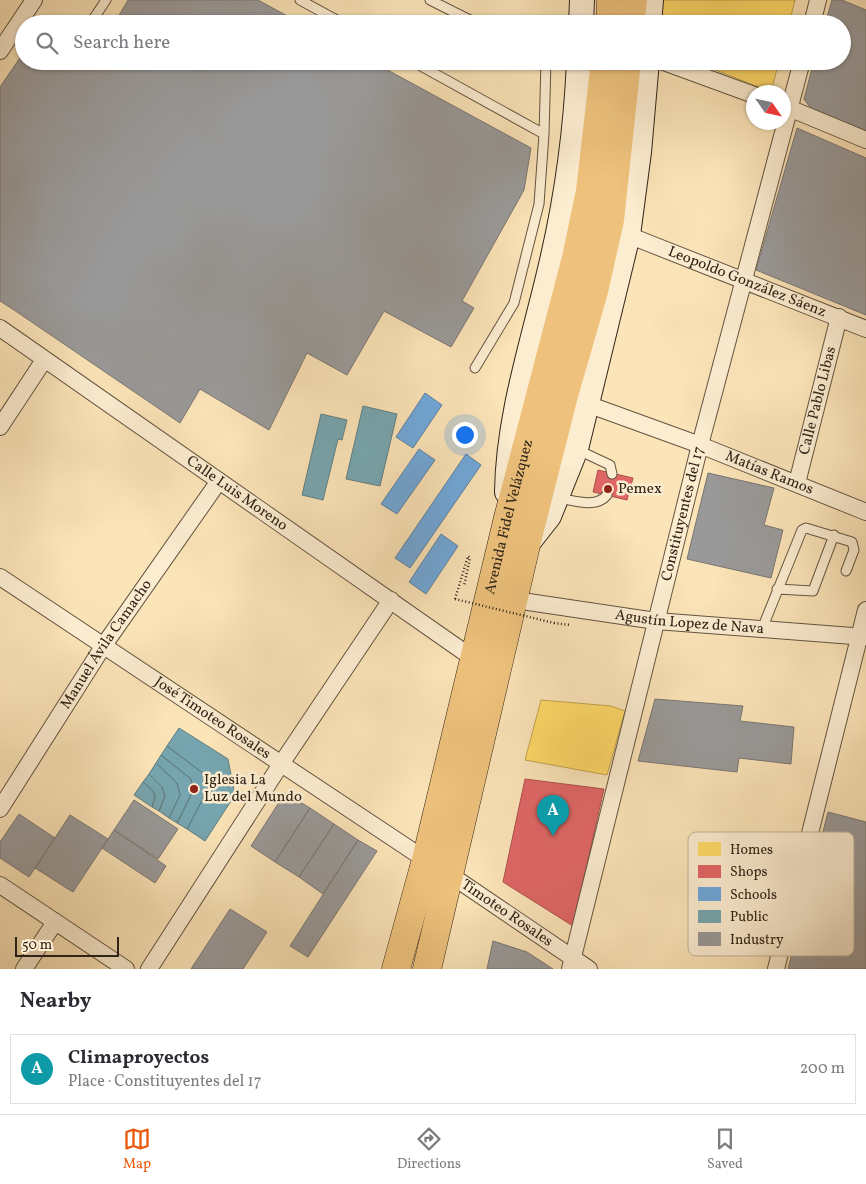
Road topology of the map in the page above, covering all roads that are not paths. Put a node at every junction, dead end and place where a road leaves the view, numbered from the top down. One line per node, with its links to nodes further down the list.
1 (34, 0): 11 (street)
2 (106, 0): 12 (lane)
3 (300, 0): 10 (lane)
4 (430, 0): 14 (lane)
5 (582, 0): 15 (street)
6 (612, 0): 16 (highway)
7 (633, 0): 17 (highway)
8 (651, 0): 18 (street)
9 (818, 0): 19 (street)
10 (311, 3): 13 (lane)
11 (24, 15)
12 (96, 15)
13 (330, 15)
14 (460, 15)
15 (581, 15)
16 (611, 15)
17 (631, 15)
18 (650, 15)
19 (814, 15)
20 (15, 28): 21 (street)
21 (0, 51)
22 (428, 70): 34 (lane)
23 (546, 70): 34 (lane)
24 (578, 70): 53 (street)
25 (605, 70): 43 (highway, Avenida Fidel Velázquez)
26 (626, 70): 43 (highway, Avenida Fidel Velázquez)
27 (645, 70): 36 (street)
28 (686, 70): 30 (street)
29 (799, 70): 31 (street, Constituyentes del 17)
30 (746, 92)
31 (791, 95)
32 (791, 109): 35 (street)
33 (781, 130): 37 (street, Constituyentes del 17)
34 (544, 134): 42 (lane)
35 (866, 140)
36 (628, 234): 37 (street, Leopoldo González Sáenz); 43 (street)
37 (744, 280): 38 (street, Leopoldo González Sáenz); 45 (street, Constituyentes del 17)
38 (839, 317): 40 (street, Leopoldo González Sáenz); 49 (street, Calle Pablo Libas)
39 (0, 328): 41 (street, Calle Luis Moreno)
40 (866, 329)
41 (44, 360): 44 (street); 48 (street, Calle Luis Moreno)
42 (474, 368)
43 (564, 396): 45 (street, Matías Ramos); 46 (street); 53 (highway, Avenida Fidel Velázquez); 55 (highway, Avenida Fidel Velázquez)
44 (0, 427)
45 (700, 445): 49 (street, Matías Ramos); 62 (street, Constituyentes del 17)
46 (576, 449): 47 (lane); 51 (street)
47 (612, 474)
48 (218, 481): 59 (street, Calle Luis Moreno); 65 (street, Manuel Ávila Camacho)
49 (797, 483): 52 (street, Matías Ramos)
50 (606, 496): 51 (lane)
51 (558, 498): 55 (street)
52 (866, 512)
53 (508, 518): 66 (highway, Avenida Fidel Velázquez)
54 (834, 535): 56 (lane); 58 (lane); 58 (lane)
55 (526, 545): 60 (highway, Avenida Fidel Velázquez)
56 (846, 571)
57 (0, 577): 65 (street, José Timoteo Rosales)
58 (777, 589): 63 (lane)
59 (391, 600): 66 (street, Calle Luis Moreno); 67 (street)
60 (515, 600): 62 (street, Agustín Lopez de Nava); 71 (highway, Avenida Fidel Velázquez)
61 (866, 610): 64 (street)
62 (656, 621): 63 (street, Agustín Lopez de Nava); 75 (street, Constituyentes del 17)
63 (762, 629): 64 (street, Agustín Lopez de Nava)
64 (862, 637): 69 (street)
65 (104, 646): 67 (street, José Timoteo Rosales); 68 (street, Manuel Ávila Camacho)
66 (474, 659): 70 (highway, Avenida Fidel Velázquez)
67 (281, 764): 70 (street, José Timoteo Rosales); 78 (street)
68 (0, 810)
69 (811, 832)
70 (426, 860): 79 (highway, Avenida Fidel Velázquez)
71 (449, 874): 75 (street, Timoteo Rosales); 80 (highway, Avenida Fidel Velázquez)
72 (0, 885): 73 (street)
73 (55, 922): 76 (street); 77 (street)
74 (779, 956): 82 (street)
75 (572, 964): 81 (street, Timoteo Rosales)
76 (24, 969)
77 (126, 969)
78 (150, 969)
79 (396, 969)
80 (427, 969)
81 (589, 969)
82 (776, 969)

